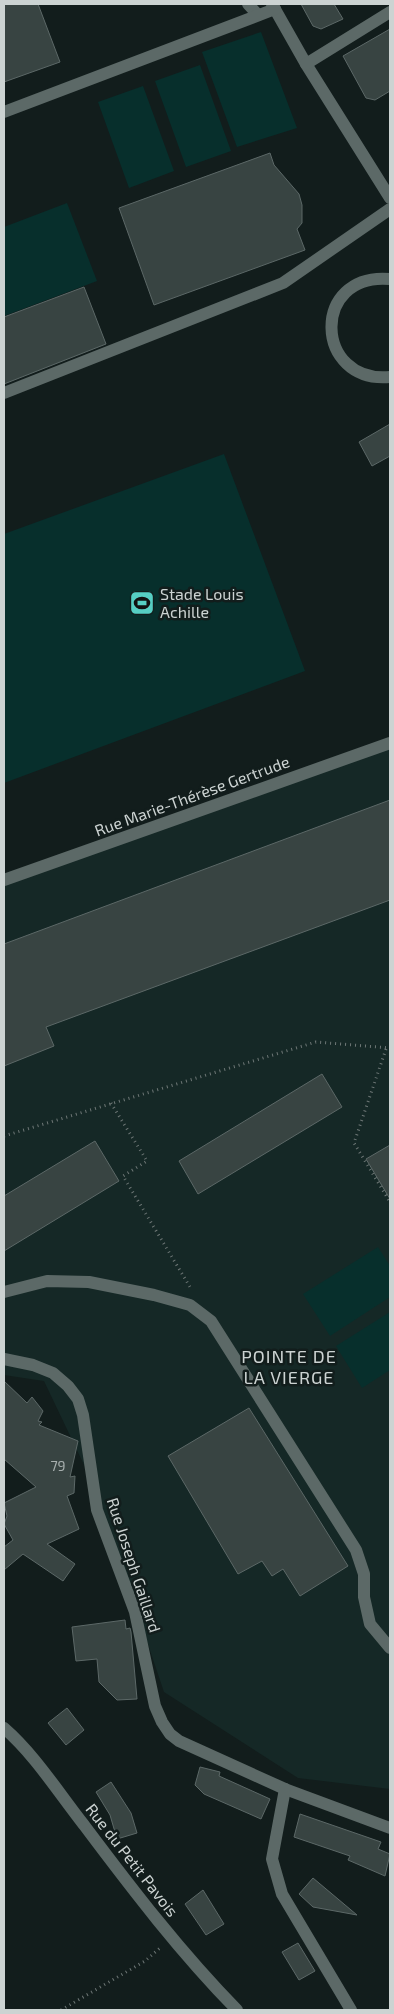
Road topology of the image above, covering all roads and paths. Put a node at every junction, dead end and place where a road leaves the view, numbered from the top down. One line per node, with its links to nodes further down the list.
1 (248, 4): 4 (street)
2 (274, 6): 4 (street); 5 (street)
3 (390, 12): 5 (street)
4 (258, 15): 6 (street)
5 (306, 64): 7 (street)
6 (4, 112)
7 (390, 198)
8 (390, 209): 11 (street)
9 (390, 279): 10 (street)
10 (390, 376)
11 (4, 393)
12 (390, 743): 13 (street, Rue Marie-Thérèse Gertrude)
13 (4, 880)
14 (388, 1049): 15 (path); 17 (path)
15 (112, 1104): 16 (path); 19 (path)
16 (4, 1136)
17 (390, 1202)
18 (4, 1292): 21 (street)
19 (195, 1296)
20 (4, 1359): 23 (street, Rue Joseph Gaillard)
21 (390, 1648)
22 (4, 1728): 25 (street, Rue du Petit Pavois)
23 (286, 1790): 24 (street, Rue Joseph Gaillard); 28 (street)
24 (390, 1828)
25 (172, 1938): 26 (path); 27 (street, Rue du Petit Pavois)
26 (61, 2010)
27 (237, 2010)
28 (351, 2010)

